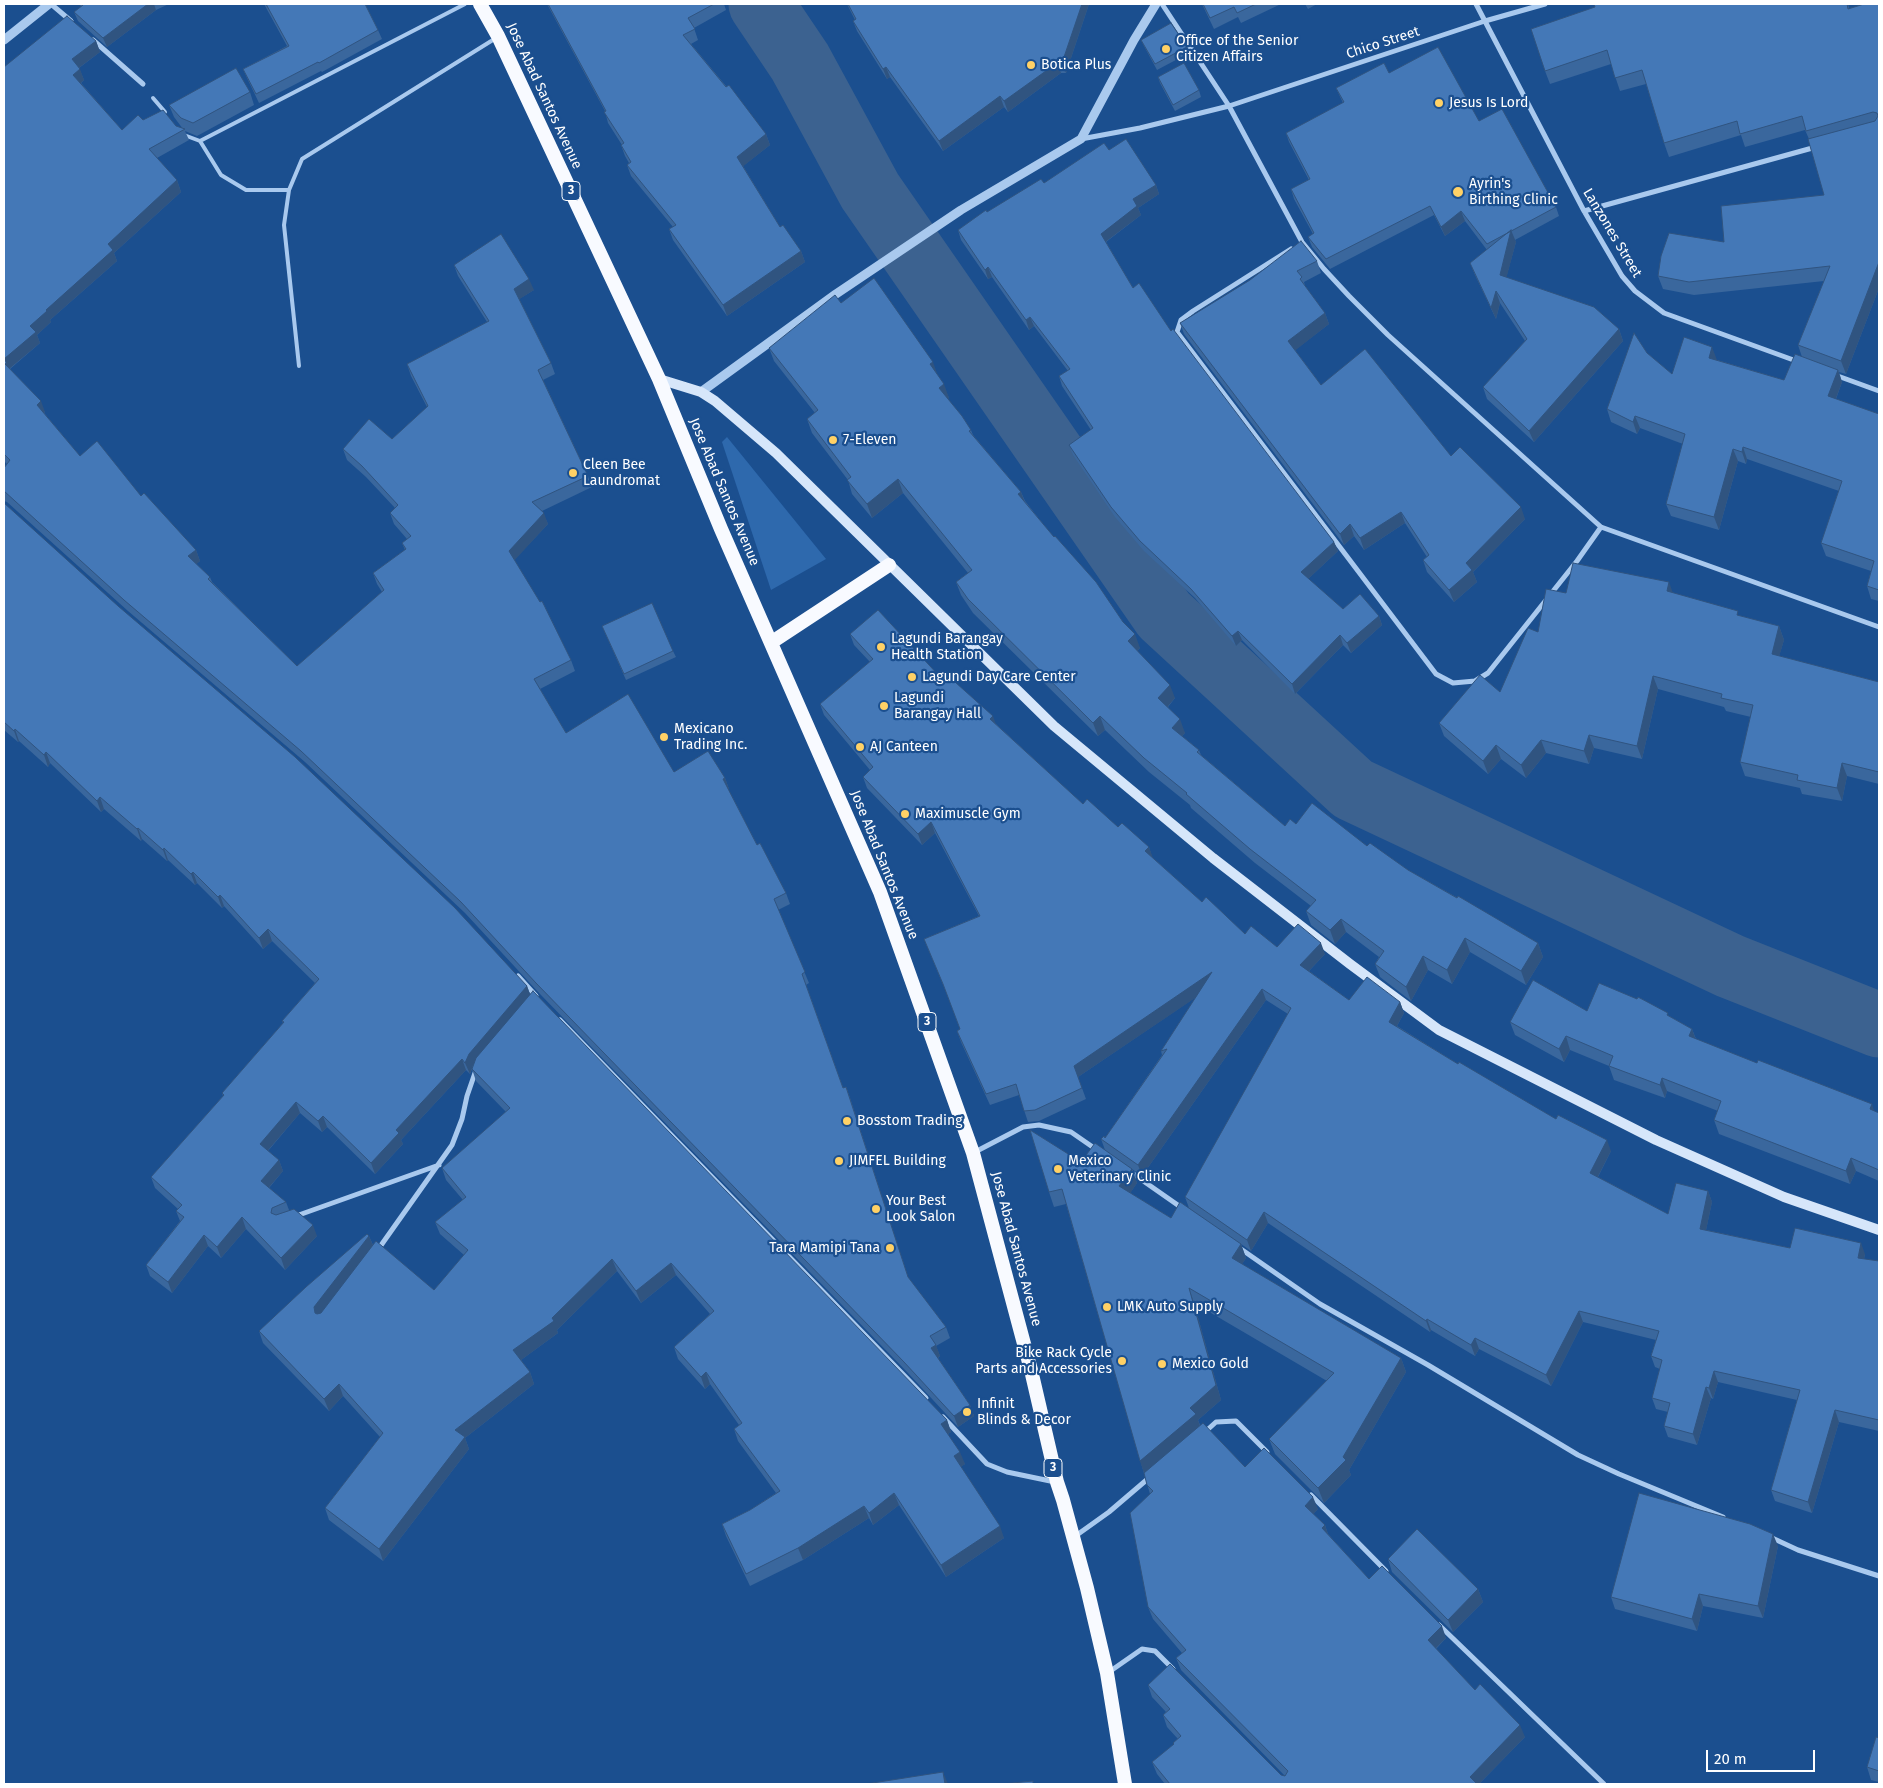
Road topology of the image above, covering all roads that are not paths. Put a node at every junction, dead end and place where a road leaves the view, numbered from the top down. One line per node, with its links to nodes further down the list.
1 (50, 4): 9 (street); 12 (street)
2 (465, 4): 19 (lane)
3 (480, 4): 11 (highway, Jose Abad Santos Avenue / 3)
4 (1156, 4): 18 (street)
5 (1162, 4): 15 (street)
6 (1476, 4): 8 (street, Lanzones Street)
7 (1545, 4): 8 (street, Chico Street)
8 (1485, 21): 15 (street, Chico Street); 22 (street, Lanzones Street)
9 (73, 22)
10 (87, 34): 13 (street)
11 (498, 36): 21 (lane); 27 (highway, Jose Abad Santos Avenue / 3)
12 (4, 40)
13 (143, 84)
14 (153, 98): 16 (lane)
15 (1229, 106): 18 (street, Chico Street); 23 (street)
16 (170, 120)
17 (183, 134): 19 (lane)
18 (1081, 139): 29 (street)
19 (200, 141): 21 (lane)
20 (1822, 145): 22 (street)
21 (289, 190): 25 (lane)
22 (1584, 211): 24 (street, Lanzones Street)
23 (1302, 242): 30 (street); 30 (street)
24 (1804, 364)
25 (299, 366)
26 (1832, 374): 28 (street)
27 (659, 380): 29 (main road); 33 (highway, Jose Abad Santos Avenue / 3)
28 (1879, 391)
29 (701, 392): 31 (main road)
30 (1601, 527): 32 (street)
31 (889, 565): 33 (highway); 46 (main road)
32 (1879, 627)
33 (772, 642): 40 (highway, Jose Abad Santos Avenue / 3)
34 (512, 970): 35 (street)
35 (537, 996): 36 (street); 37 (street)
36 (532, 1003)
37 (544, 1004)
38 (558, 1018): 49 (street)
39 (482, 1062): 42 (street)
40 (973, 1153): 41 (street); 54 (highway, Jose Abad Santos Avenue / 3)
41 (1104, 1154)
42 (440, 1164): 45 (street); 48 (street)
43 (1120, 1165): 44 (street)
44 (1184, 1210)
45 (288, 1218)
46 (1879, 1230)
47 (1233, 1243): 56 (street)
48 (371, 1259)
49 (932, 1405)
50 (939, 1413): 54 (street)
51 (1201, 1435): 52 (street)
52 (1270, 1455)
53 (1155, 1473): 58 (street)
54 (1057, 1482): 58 (highway, Jose Abad Santos Avenue / 3)
55 (1303, 1488): 59 (street)
56 (1726, 1518)
57 (1762, 1534): 60 (street)
58 (1074, 1537): 63 (highway, Jose Abad Santos Avenue / 3)
59 (1390, 1576)
60 (1879, 1576)
61 (1437, 1624): 65 (street)
62 (1176, 1672): 63 (street)
63 (1107, 1673): 64 (highway, Jose Abad Santos Avenue / 3)
64 (1125, 1784)
65 (1604, 1784)

